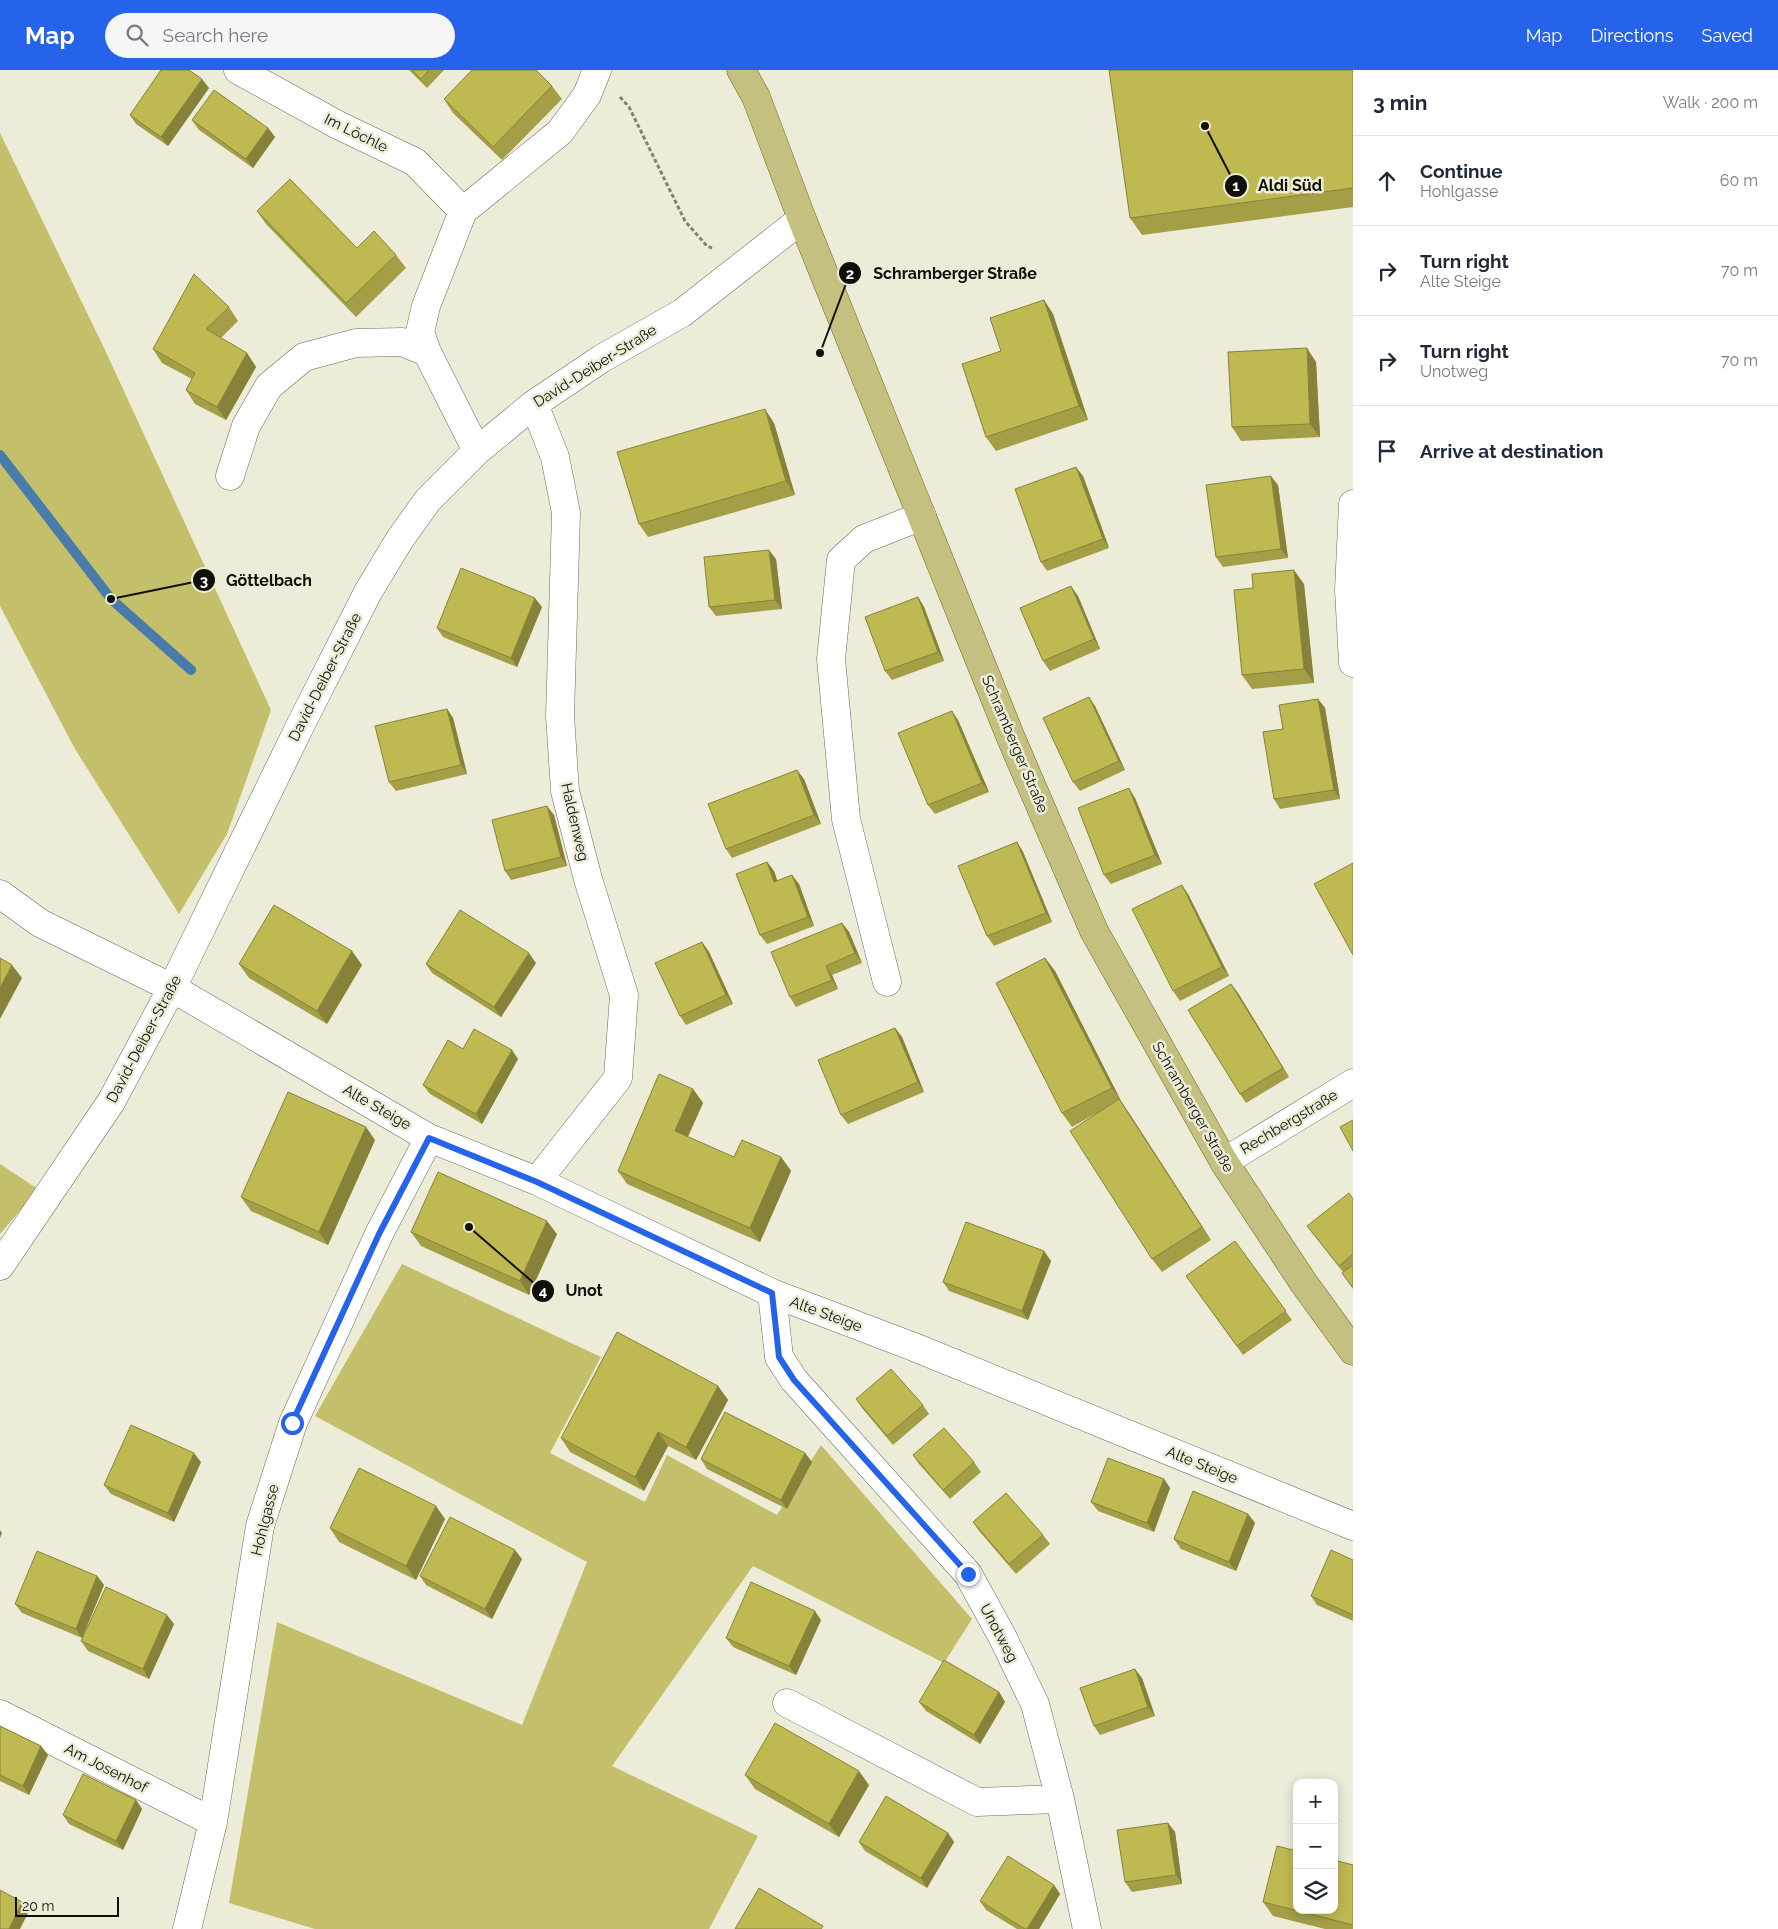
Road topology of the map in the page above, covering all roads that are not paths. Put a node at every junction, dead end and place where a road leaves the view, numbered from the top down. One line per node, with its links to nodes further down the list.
1 (238, 70): 6 (street, Im Löchle)
2 (597, 70): 6 (street)
3 (741, 70): 5 (main road)
4 (752, 70): 5 (main road)
5 (756, 97): 7 (main road, Schramberger Straße)
6 (462, 210): 8 (street)
7 (802, 219): 9 (street, David-Deiber-Straße); 13 (main road, Schramberger Straße)
8 (426, 352): 10 (street); 11 (street)
9 (534, 404): 10 (street, David-Deiber-Straße); 21 (street, Haldenweg)
10 (477, 452): 17 (street, David-Deiber-Straße)
11 (230, 476)
12 (1352, 504): 14 (street)
13 (922, 516): 16 (street); 20 (main road, Schramberger Straße)
14 (1353, 663)
15 (0, 894): 17 (street, Alte Steige)
16 (887, 982)
17 (172, 988): 19 (street, Alte Steige); 22 (street, David-Deiber-Straße)
18 (1353, 1083): 20 (street, Rechbergstraße)
19 (429, 1138): 21 (street, Alte Steige); 29 (street, Hohlgasse)
20 (1224, 1162): 24 (main road, Schramberger Straße)
21 (537, 1182): 23 (street, Alte Steige)
22 (0, 1266)
23 (772, 1293): 25 (street, Alte Steige); 28 (street, Unotweg)
24 (1353, 1351)
25 (1353, 1526)
26 (787, 1703): 28 (street)
27 (0, 1714): 29 (street, Am Josenhof)
28 (1060, 1800): 31 (street, Unotweg)
29 (213, 1822): 30 (street, Hohlgasse)
30 (187, 1929)
31 (1087, 1929)

